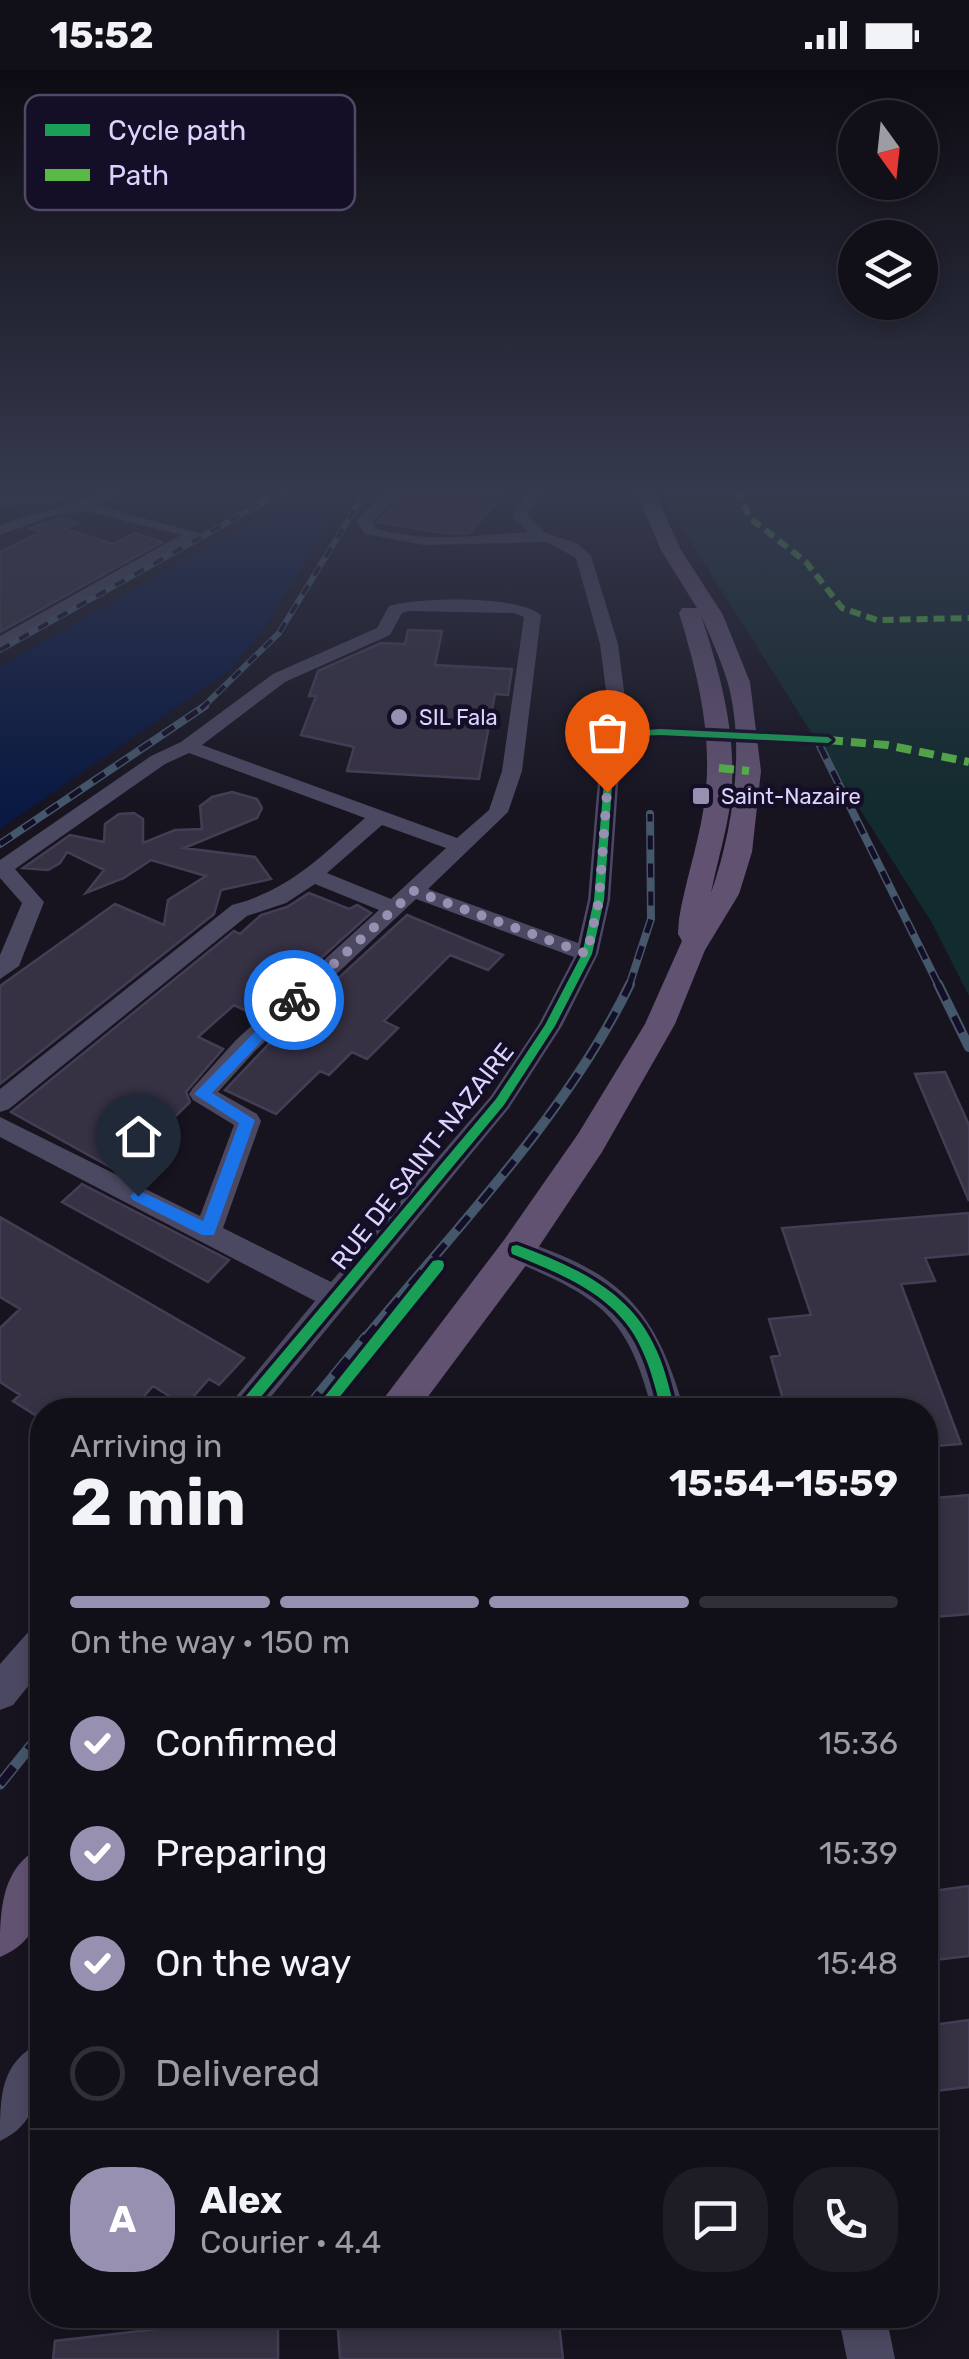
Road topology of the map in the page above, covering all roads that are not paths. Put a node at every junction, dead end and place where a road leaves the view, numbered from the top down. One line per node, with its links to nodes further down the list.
1 (84, 596): 5 (street)
2 (595, 596): 7 (street, RUE DE SAINT-NAZAIRE)
3 (684, 596): 6 (main road)
4 (700, 596): 9 (main road)
5 (0, 643)
6 (714, 697): 7 (street); 8 (main road)
7 (646, 734): 8 (street); 12 (street); 18 (street, RUE DE SAINT-NAZAIRE)
8 (719, 734): 9 (street); 12 (main road)
9 (747, 735): 10 (street); 17 (main road)
10 (828, 740)
11 (188, 746): 13 (street); 14 (street); 19 (street)
12 (719, 763): 17 (main road)
13 (379, 817): 14 (street); 15 (street)
14 (462, 847): 16 (street)
15 (312, 875): 16 (street); 20 (street)
16 (404, 899): 18 (street); 22 (street)
17 (691, 950): 23 (main road)
18 (587, 954): 24 (street, RUE DE SAINT-NAZAIRE)
19 (0, 971)
20 (0, 1103)
21 (0, 1126): 22 (street)
22 (208, 1230): 24 (street)
23 (517, 1250): 26 (main road); 27 (street)
24 (337, 1298): 25 (street, RUE DE SAINT-NAZAIRE)
25 (251, 1398)
26 (404, 1398)
27 (665, 1398)
28 (30, 1656): 29 (street)
29 (0, 1692)
30 (30, 1889): 31 (main road)
31 (0, 1931)
32 (30, 2074): 33 (street)
33 (0, 2119)
34 (865, 2328): 35 (street)
35 (871, 2359)

